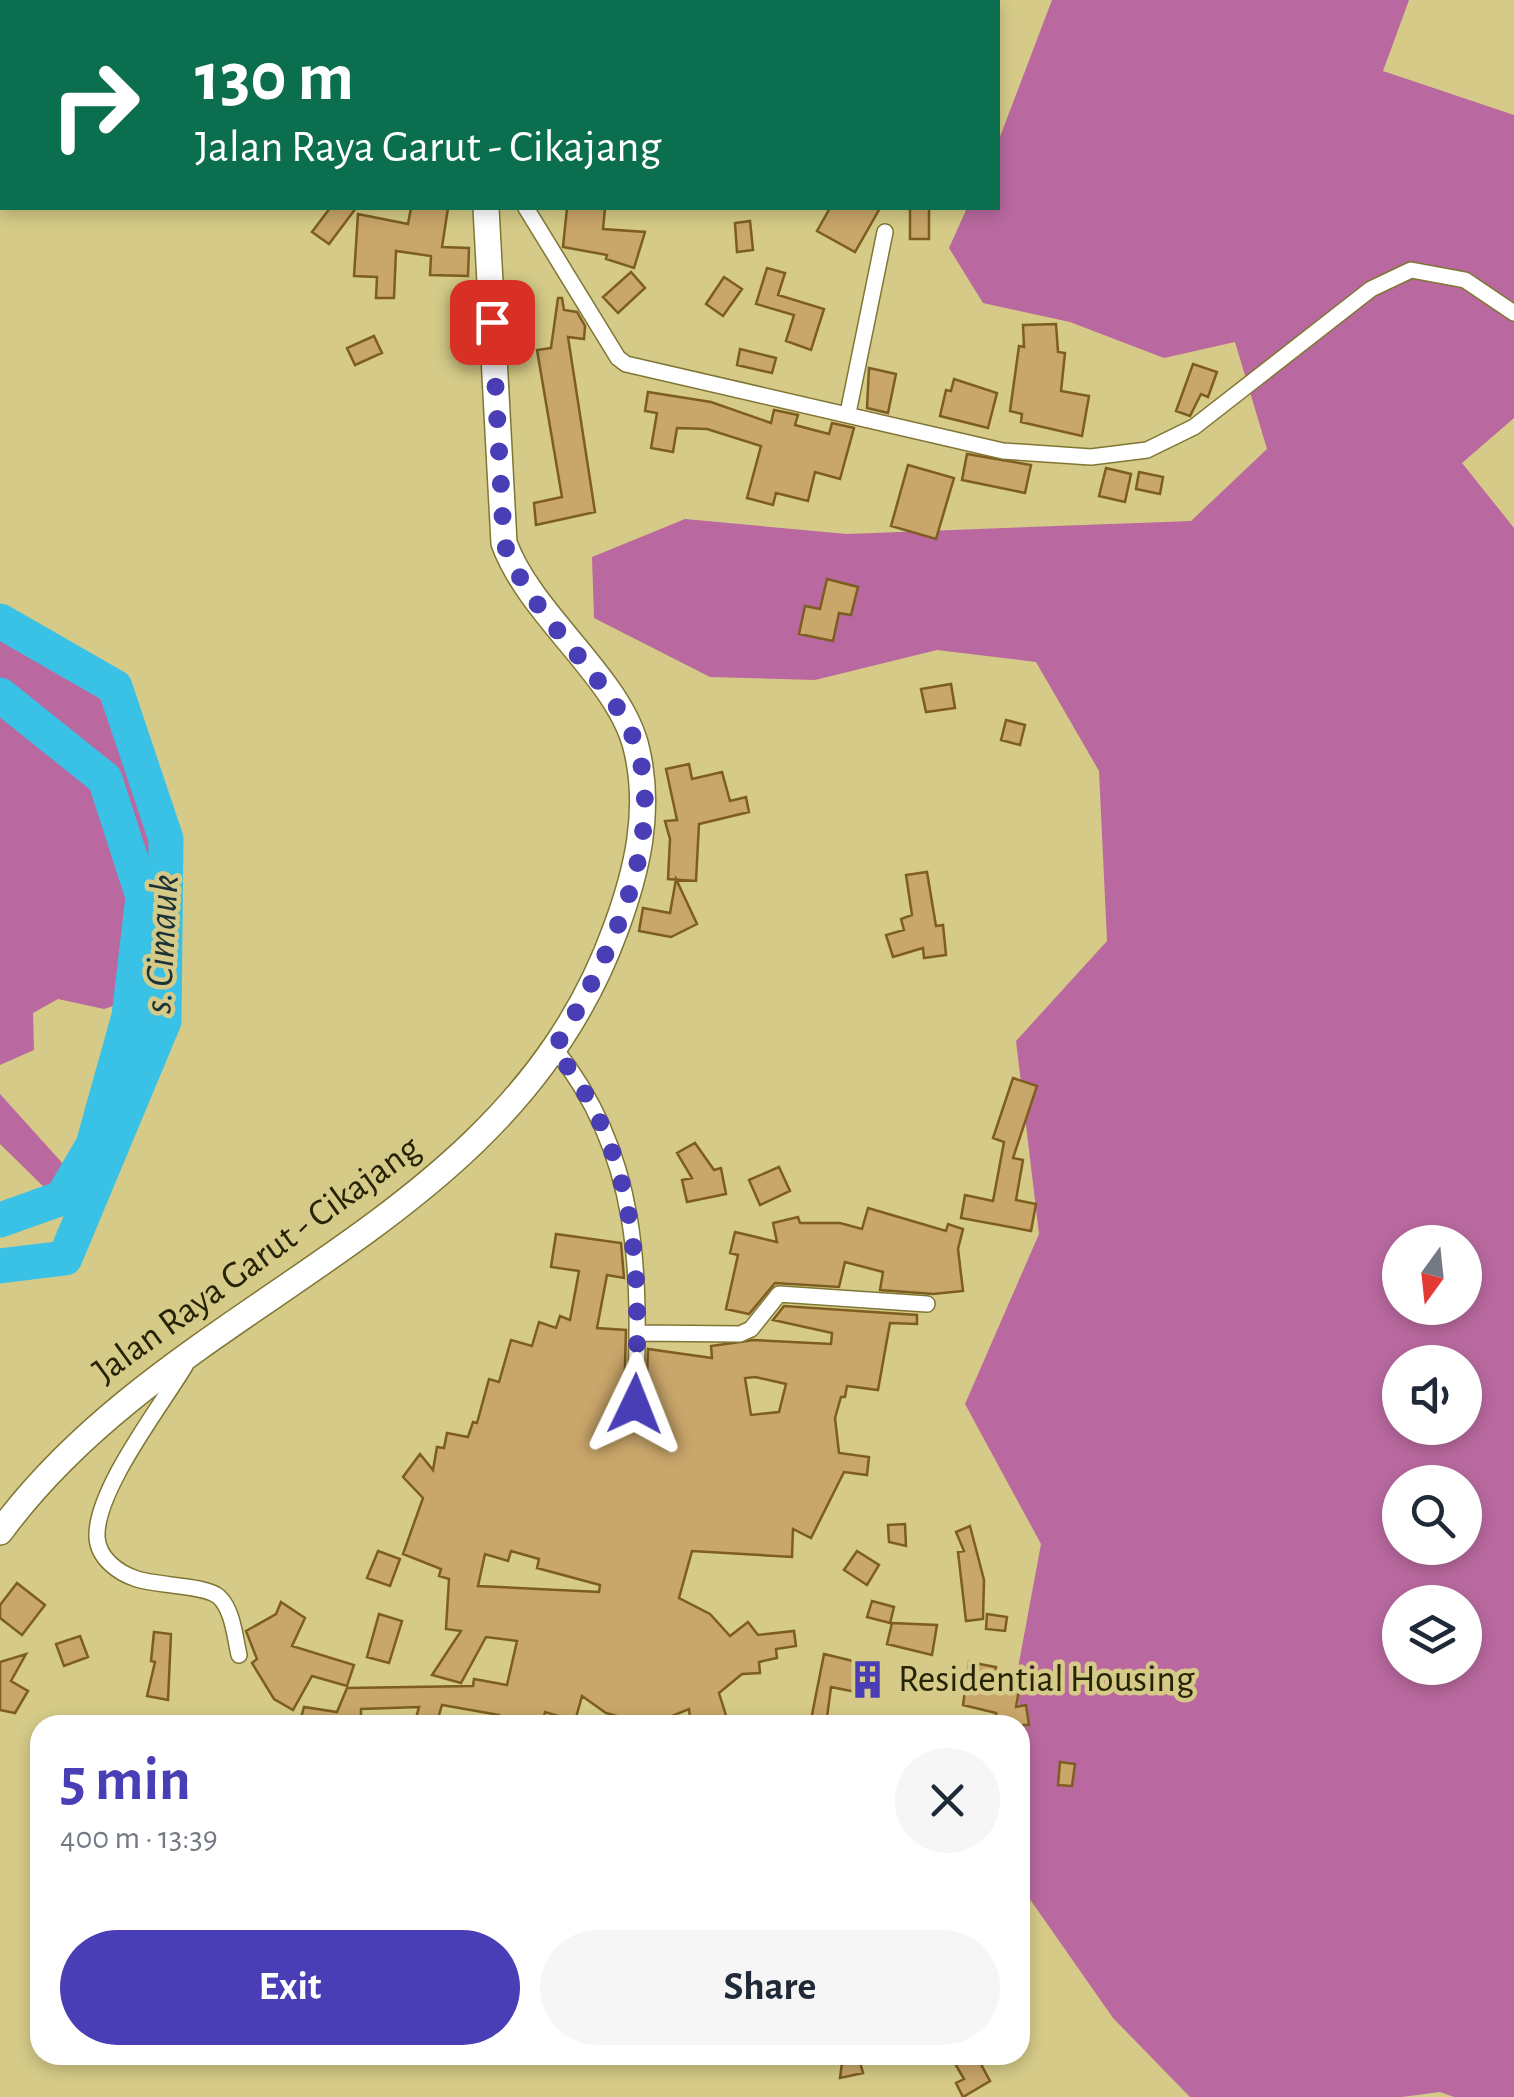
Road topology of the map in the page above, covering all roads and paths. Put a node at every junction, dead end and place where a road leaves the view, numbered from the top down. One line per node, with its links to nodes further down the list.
1 (486, 210): 6 (main road, Jalan Raya Garut - Cikajang)
2 (527, 210): 5 (street)
3 (885, 232): 5 (street)
4 (1514, 313): 5 (street)
5 (848, 414)
6 (554, 1049): 8 (street); 9 (main road, Jalan Raya Garut - Cikajang)
7 (926, 1304): 8 (street)
8 (638, 1333): 10 (street)
9 (190, 1358): 11 (main road, Jalan Raya Garut - Cikajang); 12 (street)
10 (635, 1404)
11 (0, 1532)
12 (239, 1655)
13 (1030, 1769): 14 (path)
14 (1033, 1770)

